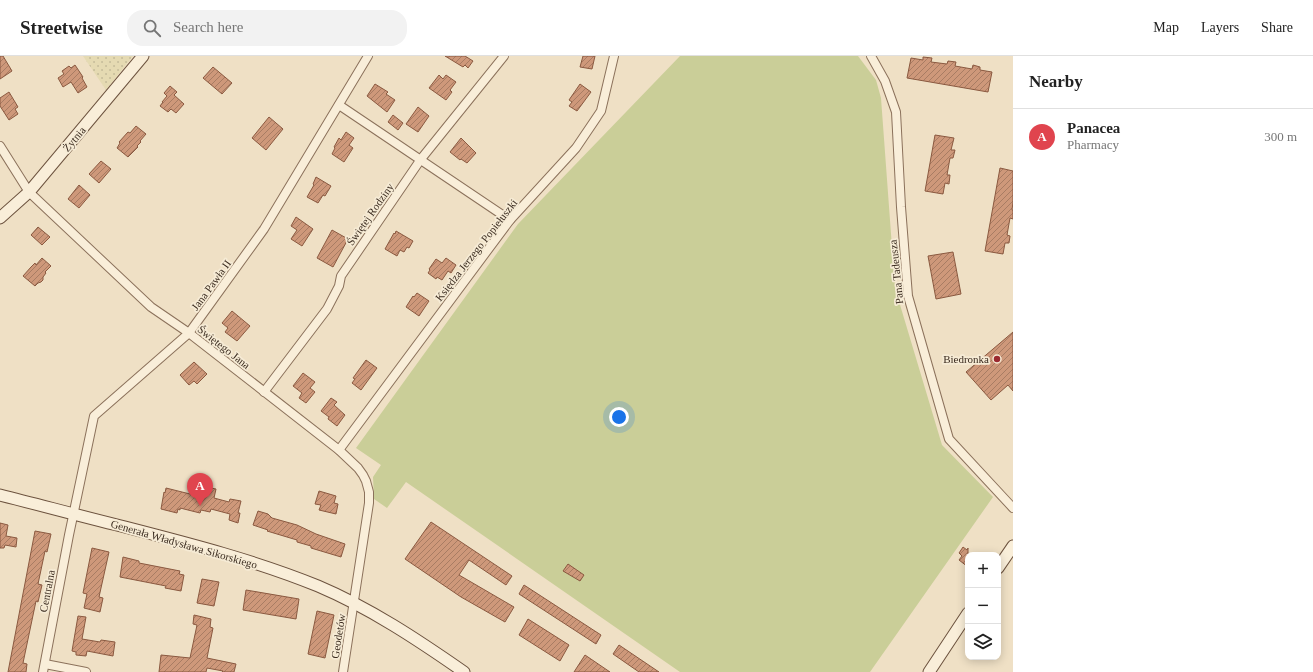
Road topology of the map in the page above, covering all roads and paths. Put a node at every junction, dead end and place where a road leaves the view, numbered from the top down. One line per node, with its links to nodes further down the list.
1 (143, 56): 9 (street, Żytnia)
2 (368, 56): 6 (street, Jana Pawła II)
3 (504, 56): 8 (street, Świętej Rodziny)
4 (614, 56): 11 (street, Księdza Jerzego Popiełuszki)
5 (871, 56): 16 (street, Pana Tadeusza)
6 (339, 105): 8 (street); 12 (street, Jana Pawła II)
7 (0, 146): 9 (street, Świętego Jana)
8 (422, 160): 11 (street); 13 (street, Świętej Rodziny)
9 (29, 192): 10 (street, Żytnia); 12 (street, Świętego Jana)
10 (0, 218)
11 (510, 220): 14 (street, Księdza Jerzego Popiełuszki)
12 (190, 333): 13 (street, Świętego Jana); 17 (street, Jana Pawła II)
13 (264, 392): 14 (street, Świętego Jana)
14 (339, 450): 20 (street, Geodetów)
15 (0, 495): 17 (street, Generała Władysława Sikorskiego)
16 (1013, 508)
17 (74, 514): 20 (street, Generała Władysława Sikorskiego); 22 (street, Centralna)
18 (1013, 546): 19 (street)
19 (1001, 564)
20 (354, 604): 24 (street, Geodetów); 25 (street, Generała Władysława Sikorskiego)
21 (965, 618): 26 (street)
22 (44, 668): 23 (street)
23 (86, 672)
24 (343, 672)
25 (464, 672)
26 (929, 672)

